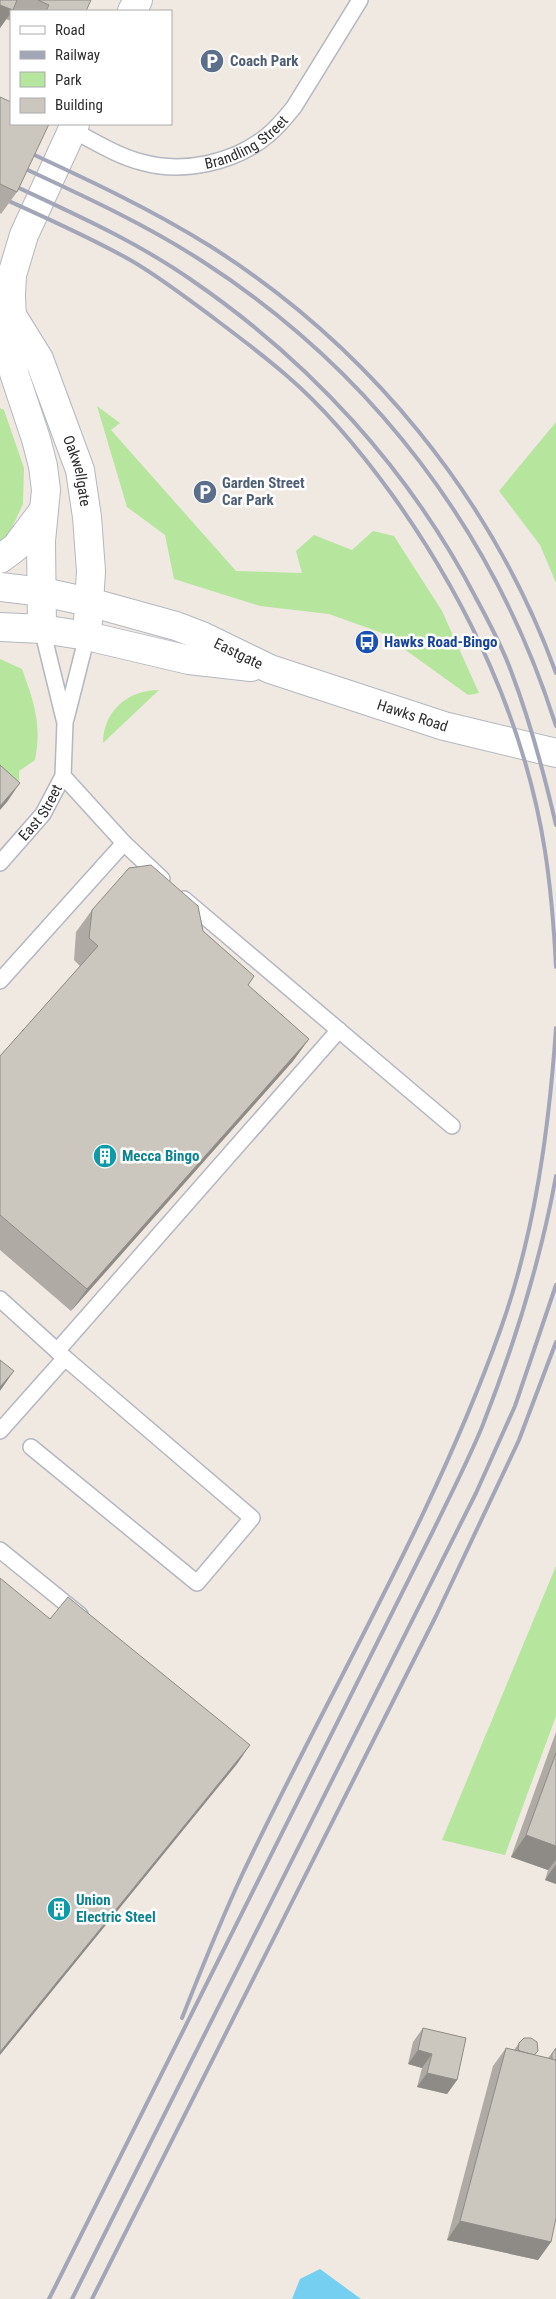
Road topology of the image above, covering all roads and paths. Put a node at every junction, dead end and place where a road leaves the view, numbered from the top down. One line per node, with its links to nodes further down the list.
1 (360, 0): 2 (lane, Brandling Street)
2 (73, 127): 3 (street, Oakwellgate)
3 (13, 317): 4 (street, Oakwellgate); 9 (street, Oakwellgate)
4 (7, 374): 5 (street, Oakwellgate)
5 (43, 511): 6 (street); 8 (street, Oakwellgate)
6 (0, 559)
7 (0, 587): 8 (street, Eastgate)
8 (43, 592): 9 (street, Eastgate); 11 (street, Oakwellgate)
9 (89, 602): 12 (street, Oakwellgate); 13 (street, Eastgate)
10 (0, 627): 11 (street, Eastgate)
11 (42, 629): 12 (street, Eastgate); 14 (lane, East Street)
12 (87, 636): 13 (street, Eastgate); 14 (lane, East Street)
13 (270, 670): 15 (street, Hawks Road)
14 (65, 723): 16 (lane, East Street)
15 (556, 753)
16 (63, 776): 17 (lane); 18 (lane, East Street)
17 (124, 843): 19 (lane); 20 (lane)
18 (0, 863)
19 (0, 981)
20 (339, 1030): 21 (lane); 23 (lane)
21 (452, 1126)
22 (0, 1299): 23 (lane)
23 (61, 1354): 24 (lane); 25 (lane)
24 (0, 1431)
25 (31, 1447)
26 (0, 1550): 27 (lane)
27 (94, 1626)

